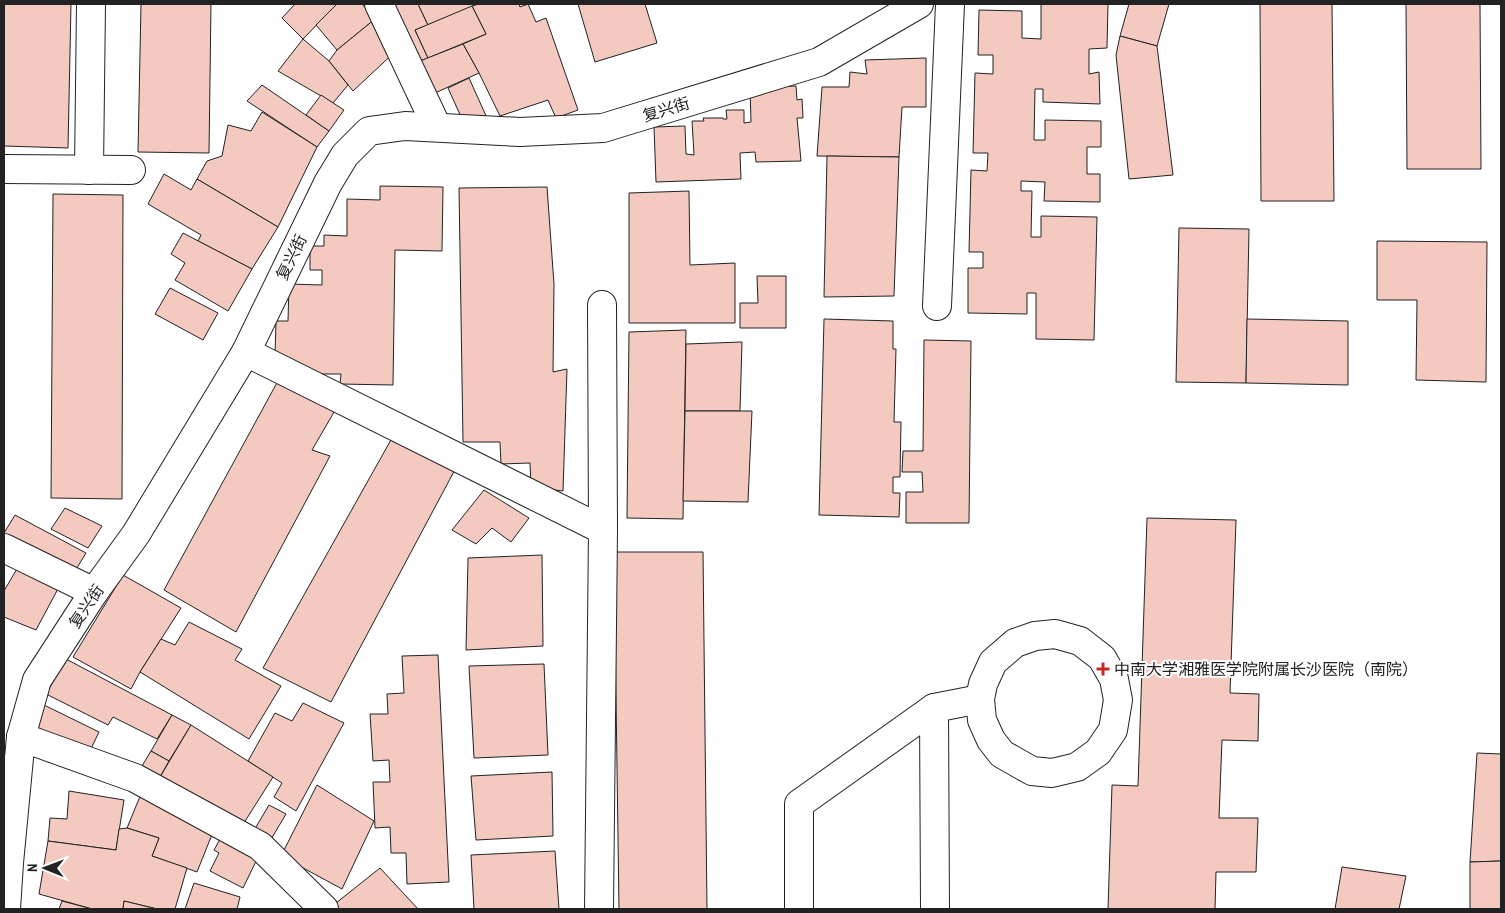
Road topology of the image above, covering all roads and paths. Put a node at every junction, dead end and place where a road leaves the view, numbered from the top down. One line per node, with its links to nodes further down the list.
1 (91, 4): 7 (street)
2 (379, 4): 5 (street)
3 (919, 4): 5 (street, 复兴街)
4 (950, 4): 10 (street)
5 (437, 127): 11 (street, 复兴街)
6 (4, 170): 7 (street)
7 (89, 170): 8 (street)
8 (131, 170)
9 (602, 305): 12 (street)
10 (937, 306)
11 (246, 352): 12 (street); 14 (street, 复兴街)
12 (603, 530): 21 (street)
13 (4, 548): 14 (street)
14 (94, 592): 17 (street, 复兴街)
15 (980, 699): 15 (street); 16 (street)
16 (934, 708): 22 (street); 23 (street)
17 (21, 737): 18 (street, 复兴街); 20 (street)
18 (6, 862): 19 (street, 复兴街)
19 (6, 909)
20 (324, 909)
21 (599, 909)
22 (799, 909)
23 (935, 909)

